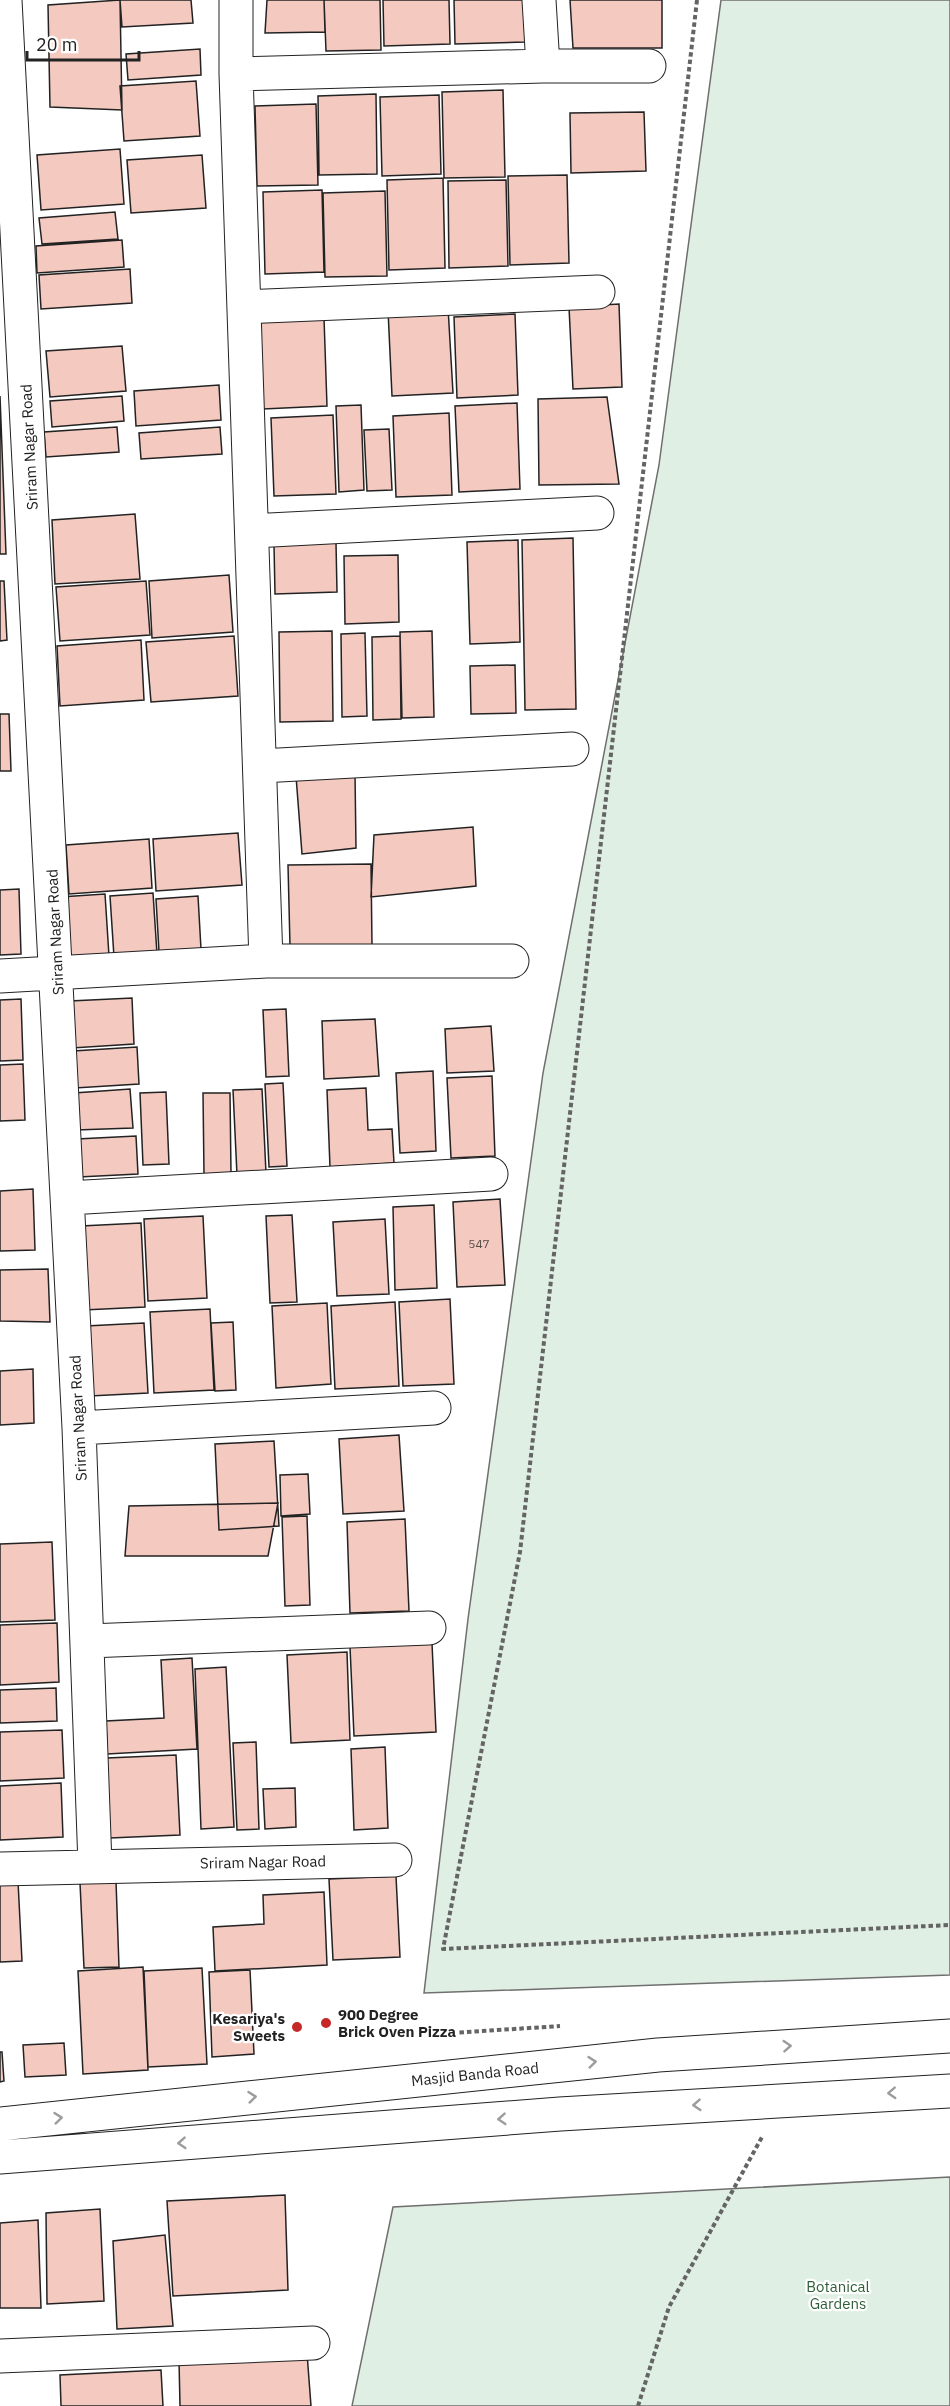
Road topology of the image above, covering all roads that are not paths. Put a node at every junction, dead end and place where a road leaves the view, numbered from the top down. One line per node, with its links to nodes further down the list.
1 (6, 0): 15 (street, Sriram Nagar Road)
2 (236, 0): 6 (street)
3 (539, 0): 4 (street)
4 (543, 66): 5 (street); 6 (street)
5 (649, 66)
6 (236, 74): 8 (street)
7 (598, 292): 8 (street)
8 (244, 307): 10 (street)
9 (597, 513): 10 (street)
10 (252, 531): 12 (street)
11 (573, 749): 12 (street)
12 (261, 766): 13 (street)
13 (266, 961): 14 (street); 15 (street)
14 (512, 961)
15 (57, 974): 16 (street); 18 (street, Sriram Nagar Road)
16 (0, 976)
17 (491, 1174): 18 (street)
18 (68, 1198): 20 (street, Sriram Nagar Road)
19 (434, 1408): 20 (street)
20 (79, 1428): 22 (street, Sriram Nagar Road)
21 (429, 1628): 22 (street)
22 (88, 1641): 24 (street, Sriram Nagar Road)
23 (395, 1860): 24 (street, Sriram Nagar Road)
24 (95, 1865): 25 (street, Sriram Nagar Road)
25 (0, 1869)
26 (950, 2036): 27 (street, Masjid Banda Road, one-way to 26)
27 (556, 2065): 29 (street); 30 (street, Masjid Banda Road, one-way to 27)
28 (950, 2091): 29 (street, one-way to 29)
29 (560, 2115): 31 (street, one-way to 31)
30 (0, 2124)
31 (0, 2157)
32 (313, 2343): 33 (street)
33 (0, 2356)

